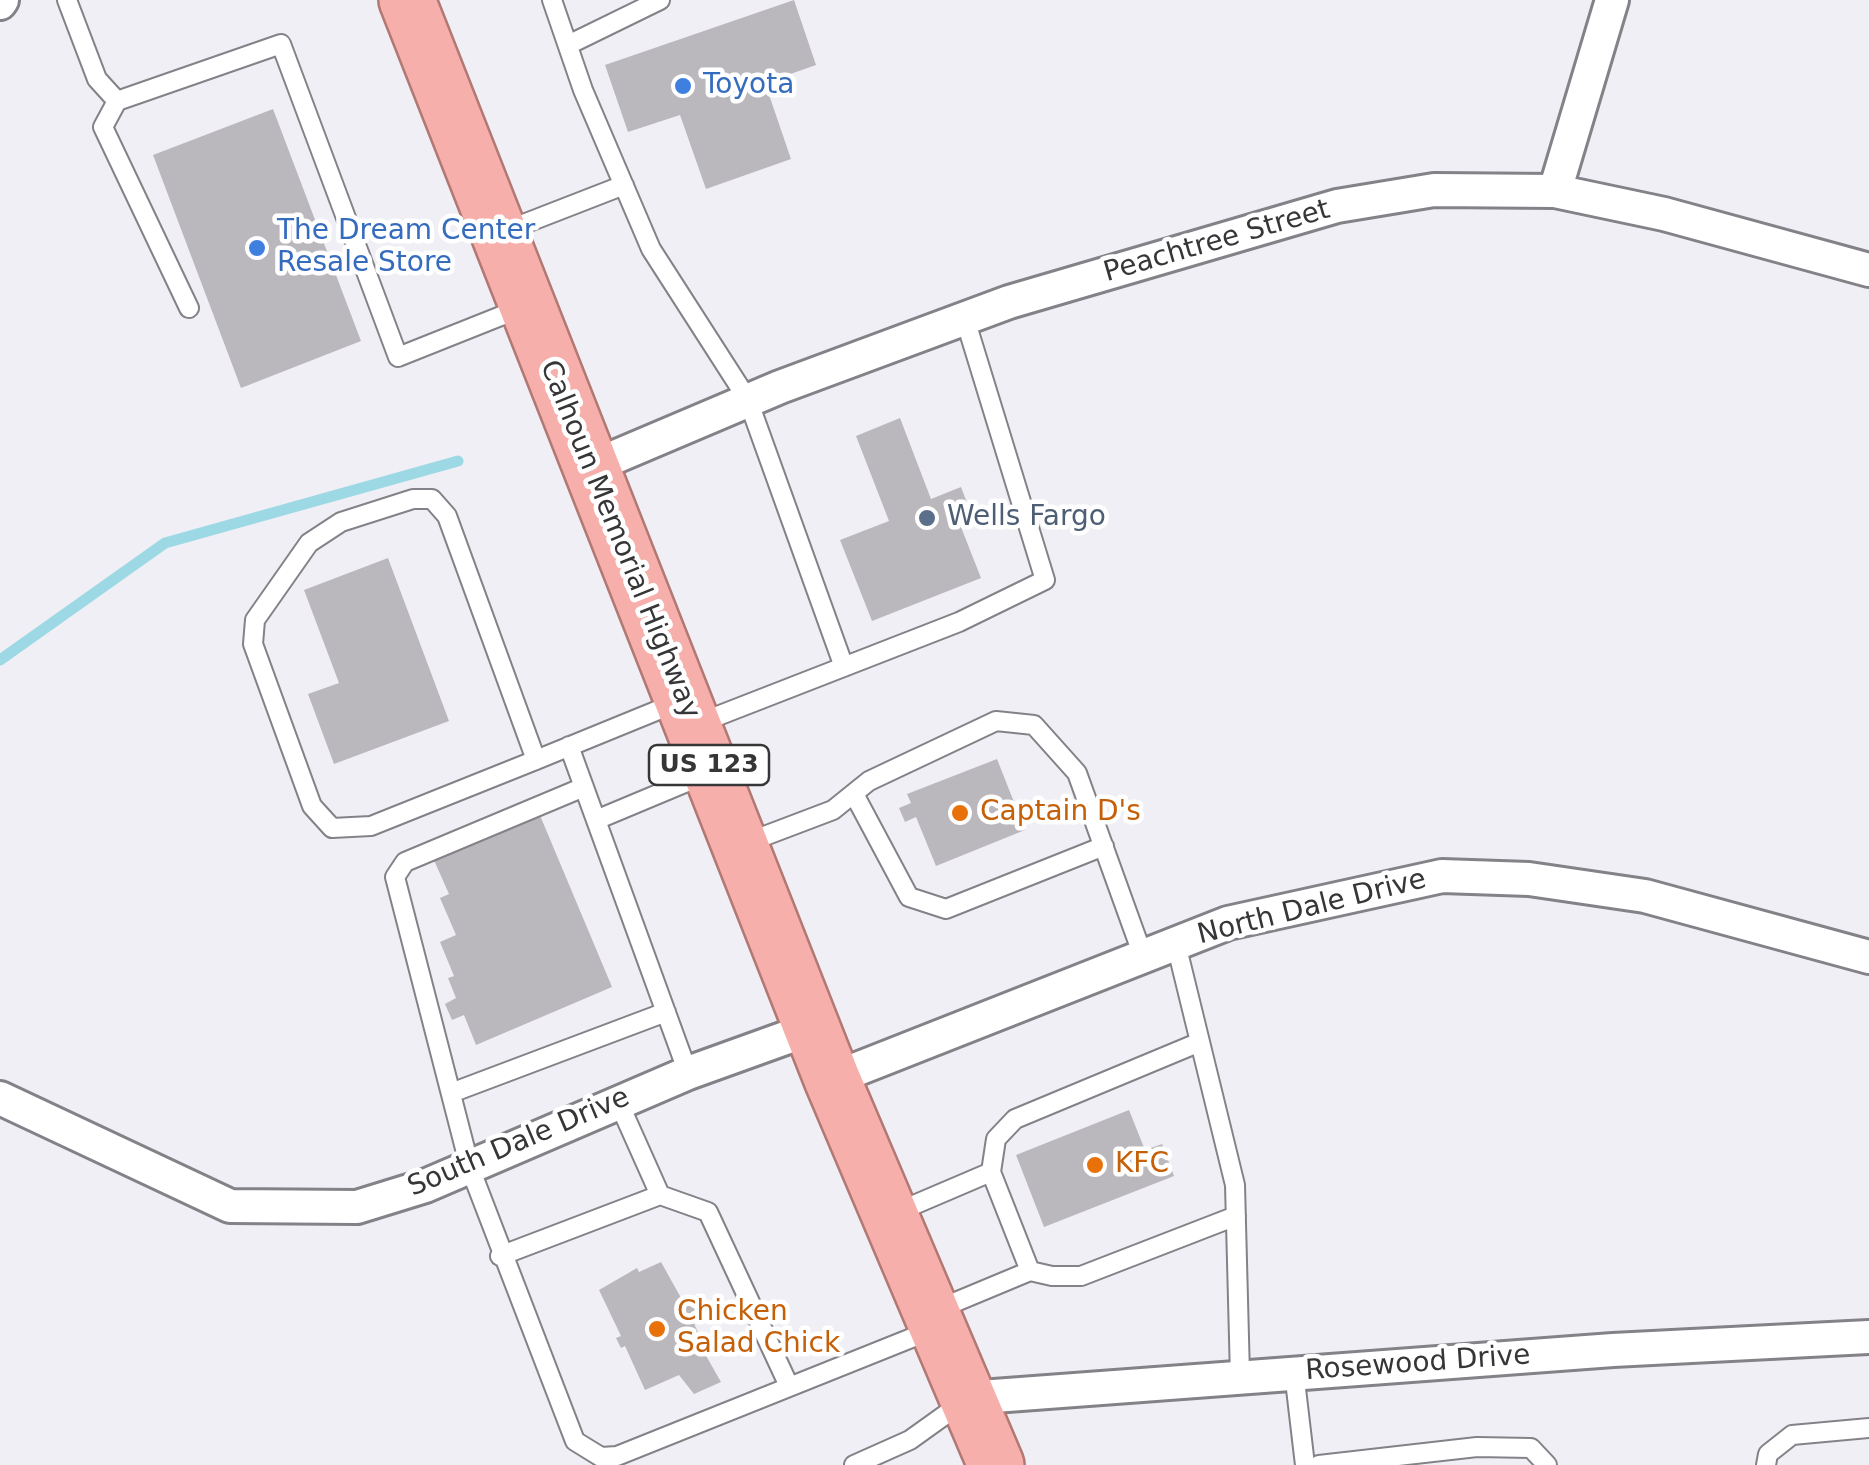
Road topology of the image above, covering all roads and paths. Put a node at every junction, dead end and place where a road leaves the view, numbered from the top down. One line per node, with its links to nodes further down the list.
1 (67, 0): 7 (lane)
2 (407, 0): 10 (highway, Calhoun Memorial Highway / US 123)
3 (552, 0): 6 (lane)
4 (660, 0): 6 (lane)
5 (1612, 0): 9 (street)
6 (568, 45): 8 (lane)
7 (117, 102): 12 (lane); 13 (lane)
8 (624, 184): 10 (lane); 15 (lane)
9 (1555, 191): 11 (street, Peachtree Street); 14 (street, Peachtree Street)
10 (498, 234): 12 (highway, Calhoun Memorial Highway / US 123)
11 (1869, 270)
12 (526, 306): 16 (highway, Calhoun Memorial Highway / US 123)
13 (189, 308)
14 (965, 319): 15 (street, Peachtree Street); 17 (lane)
15 (748, 400): 16 (street, Peachtree Street); 17 (lane)
16 (589, 468): 18 (highway, Calhoun Memorial Highway / US 123)
17 (844, 667): 18 (lane)
18 (696, 733): 19 (lane); 23 (lane); 24 (highway, Calhoun Memorial Highway / US 123)
19 (569, 746): 20 (lane); 21 (lane)
20 (536, 760): 20 (lane)
21 (584, 787): 23 (lane); 34 (lane)
22 (854, 794): 24 (lane); 25 (lane); 25 (lane)
23 (596, 820): 29 (lane)
24 (740, 845): 30 (highway, Calhoun Memorial Highway / US 123)
25 (1104, 846): 27 (lane)
26 (1176, 944): 27 (street, North Dale Drive); 28 (street, North Dale Drive); 31 (lane)
27 (1144, 956): 33 (street, North Dale Drive)
28 (1869, 957)
29 (666, 1012): 32 (lane); 34 (lane)
30 (812, 1028): 32 (street, South Dale Drive); 33 (highway, Calhoun Memorial Highway / US 123)
31 (1200, 1042): 38 (lane); 41 (lane)
32 (688, 1072): 36 (street, South Dale Drive)
33 (832, 1079): 40 (highway, Calhoun Memorial Highway / US 123)
34 (452, 1093): 37 (lane)
35 (0, 1098): 37 (street, South Dale Drive)
36 (618, 1101): 37 (street, South Dale Drive); 39 (lane)
37 (470, 1168): 42 (lane)
38 (991, 1172): 40 (lane); 43 (lane)
39 (660, 1195): 42 (lane); 48 (lane)
40 (889, 1216): 44 (highway, Calhoun Memorial Highway / US 123)
41 (1236, 1216): 43 (lane); 47 (lane)
42 (500, 1256): 48 (lane)
43 (1030, 1271): 44 (lane)
44 (933, 1320): 48 (lane); 49 (highway, Calhoun Memorial Highway / US 123)
45 (1869, 1337): 46 (street, Rosewood Drive)
46 (1294, 1372): 47 (street, Rosewood Drive); 53 (lane)
47 (1240, 1376): 49 (street, Rosewood Drive)
48 (788, 1386)
49 (967, 1398): 51 (lane); 52 (highway, Calhoun Memorial Highway / US 123)
50 (1869, 1428): 56 (lane)
51 (856, 1465)
52 (996, 1465)
53 (1305, 1465)
54 (1319, 1465): 55 (lane)
55 (1547, 1465)
56 (1766, 1465)

